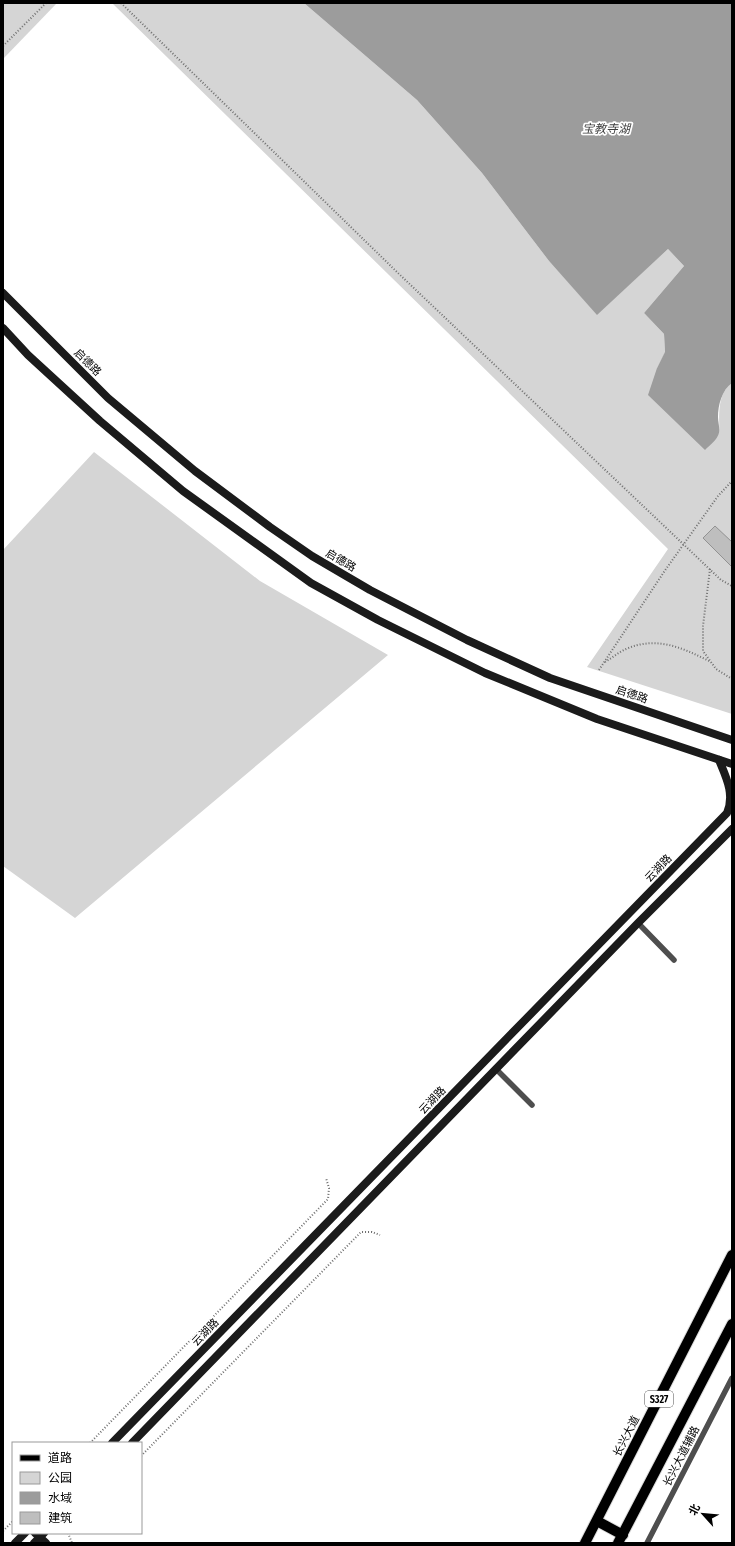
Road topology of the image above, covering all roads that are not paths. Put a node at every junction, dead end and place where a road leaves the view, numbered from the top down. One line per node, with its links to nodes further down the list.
1 (3, 293): 3 (street, 启德路)
2 (3, 328): 4 (street)
3 (732, 740)
4 (719, 760): 5 (street); 14 (street, 云湖路)
5 (732, 764)
6 (732, 829): 7 (street)
7 (638, 923): 8 (lane); 9 (street)
8 (674, 960)
9 (496, 1070): 10 (lane); 15 (street)
10 (532, 1105)
11 (732, 1255): 16 (main road, 长兴大道 / S327)
12 (732, 1324): 18 (main road, S327)
13 (732, 1378): 21 (lane, 长兴大道辅路)
14 (113, 1442)
15 (133, 1442)
16 (597, 1521): 18 (main road); 20 (main road, 长兴大道 / S327)
17 (24, 1534): 19 (street)
18 (621, 1539)
19 (15, 1543)
20 (585, 1543)
21 (647, 1543)

